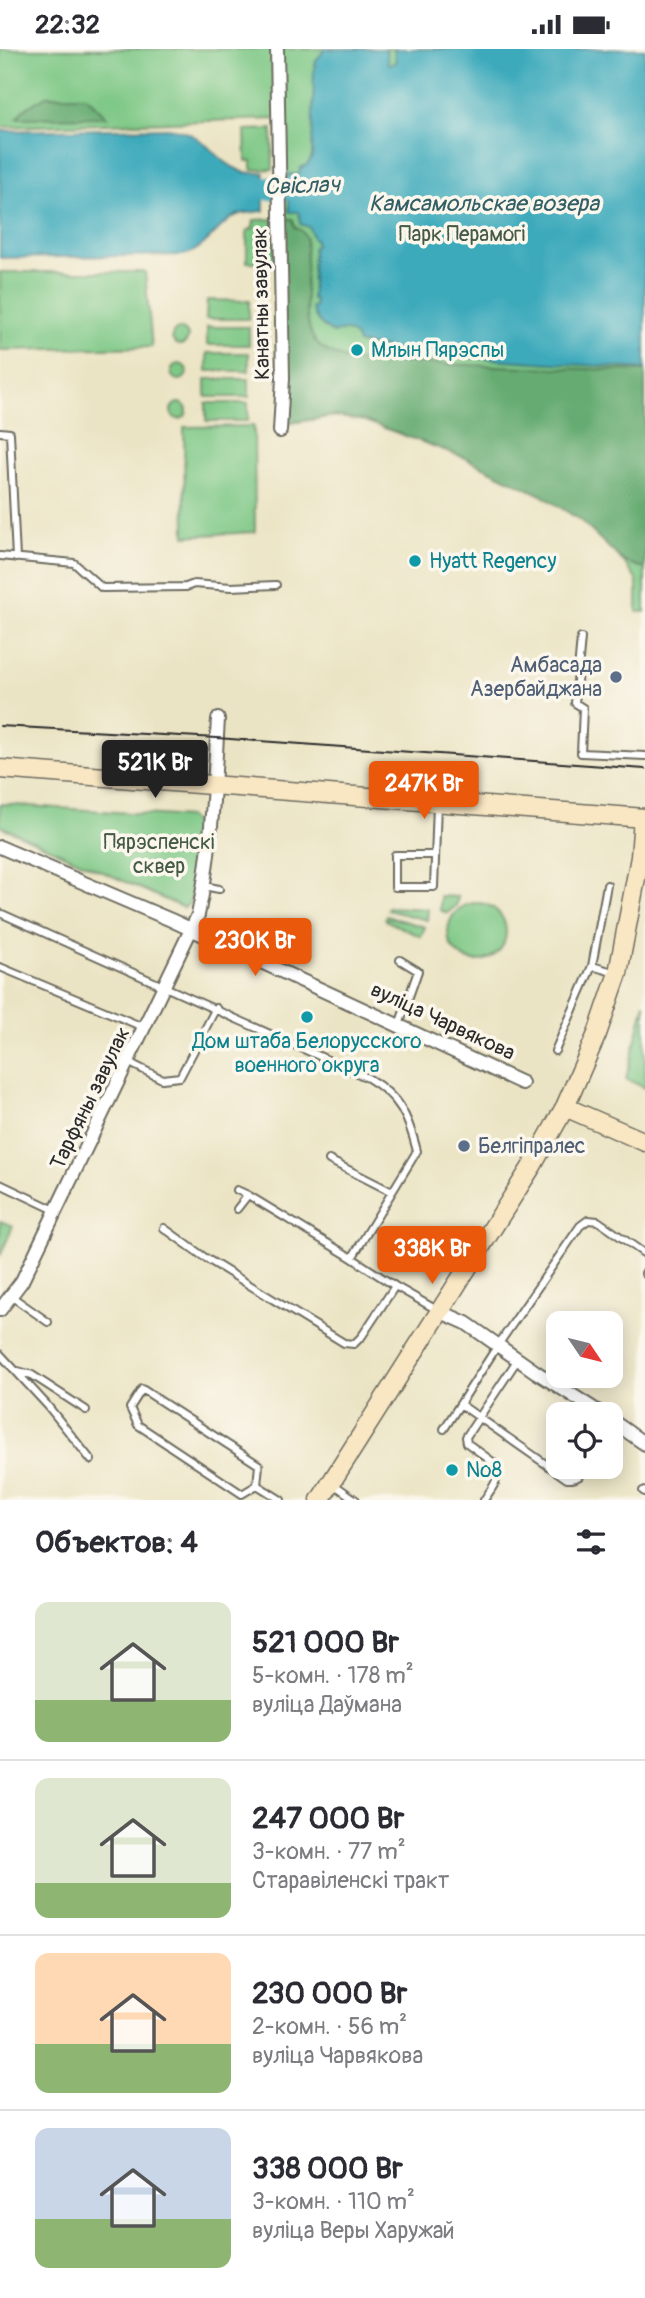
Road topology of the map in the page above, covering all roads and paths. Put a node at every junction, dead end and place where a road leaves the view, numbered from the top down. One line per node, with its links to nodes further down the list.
1 (277, 49): 2 (street, Канатны завулак)
2 (279, 431)
3 (0, 432): 5 (lane)
4 (0, 556): 5 (lane)
5 (16, 558): 6 (lane)
6 (276, 585)
7 (581, 638): 9 (lane)
8 (218, 719): 11 (street, Тарфяны завулак)
9 (645, 756)
10 (0, 769): 11 (main road)
11 (216, 786): 12 (main road); 17 (street, Тарфяны завулак)
12 (437, 802): 13 (main road); 15 (lane)
13 (644, 818): 24 (main road)
14 (0, 847): 20 (street, вуліца Чарвякова)
15 (434, 855): 15 (lane)
16 (607, 885): 22 (lane)
17 (204, 886): 18 (lane); 20 (street, Тарфяны завулак)
18 (219, 888)
19 (0, 913): 25 (lane)
20 (192, 931): 25 (street, Тарфяны завулак); 27 (street, вуліца Чарвякова)
21 (400, 960): 27 (lane)
22 (592, 966): 24 (lane); 29 (lane)
23 (0, 967): 28 (lane)
24 (618, 973): 32 (main road)
25 (165, 986): 26 (lane); 28 (street, Тарфяны завулак)
26 (216, 1008): 30 (lane); 37 (lane)
27 (398, 1025): 31 (street, вуліца Чарвякова)
28 (145, 1028): 30 (street, Тарфяны завулак)
29 (555, 1051)
30 (128, 1062): 40 (street, Тарфяны завулак)
31 (522, 1083)
32 (565, 1107): 33 (main road); 47 (main road)
33 (645, 1142)
34 (329, 1160): 37 (lane)
35 (0, 1184): 40 (lane)
36 (237, 1190): 38 (lane)
37 (392, 1192): 43 (lane)
38 (248, 1195): 39 (lane); 43 (lane)
39 (237, 1209)
40 (57, 1211): 45 (street, Тарфяны завулак)
41 (164, 1229): 44 (lane)
42 (645, 1254): 49 (lane)
43 (352, 1258): 44 (lane)
44 (395, 1286): 47 (lane)
45 (11, 1296): 46 (street, Тарфяны завулак); 48 (lane)
46 (0, 1310)
47 (439, 1311): 49 (street); 62 (main road)
48 (48, 1322)
49 (498, 1345): 51 (street); 54 (lane)
50 (0, 1353): 52 (lane)
51 (518, 1359): 53 (street); 56 (lane)
52 (16, 1370): 55 (lane); 60 (lane)
53 (583, 1402)
54 (460, 1403): 56 (lane); 57 (lane)
55 (86, 1409)
56 (479, 1418): 61 (lane); 67 (lane)
57 (444, 1429)
58 (623, 1431): 59 (street)
59 (645, 1444)
60 (91, 1460)
61 (546, 1464)
62 (331, 1482): 65 (main road); 66 (lane)
63 (257, 1485): 63 (lane); 64 (lane)
64 (281, 1500)
65 (320, 1500)
66 (356, 1500)
67 (484, 1500)

